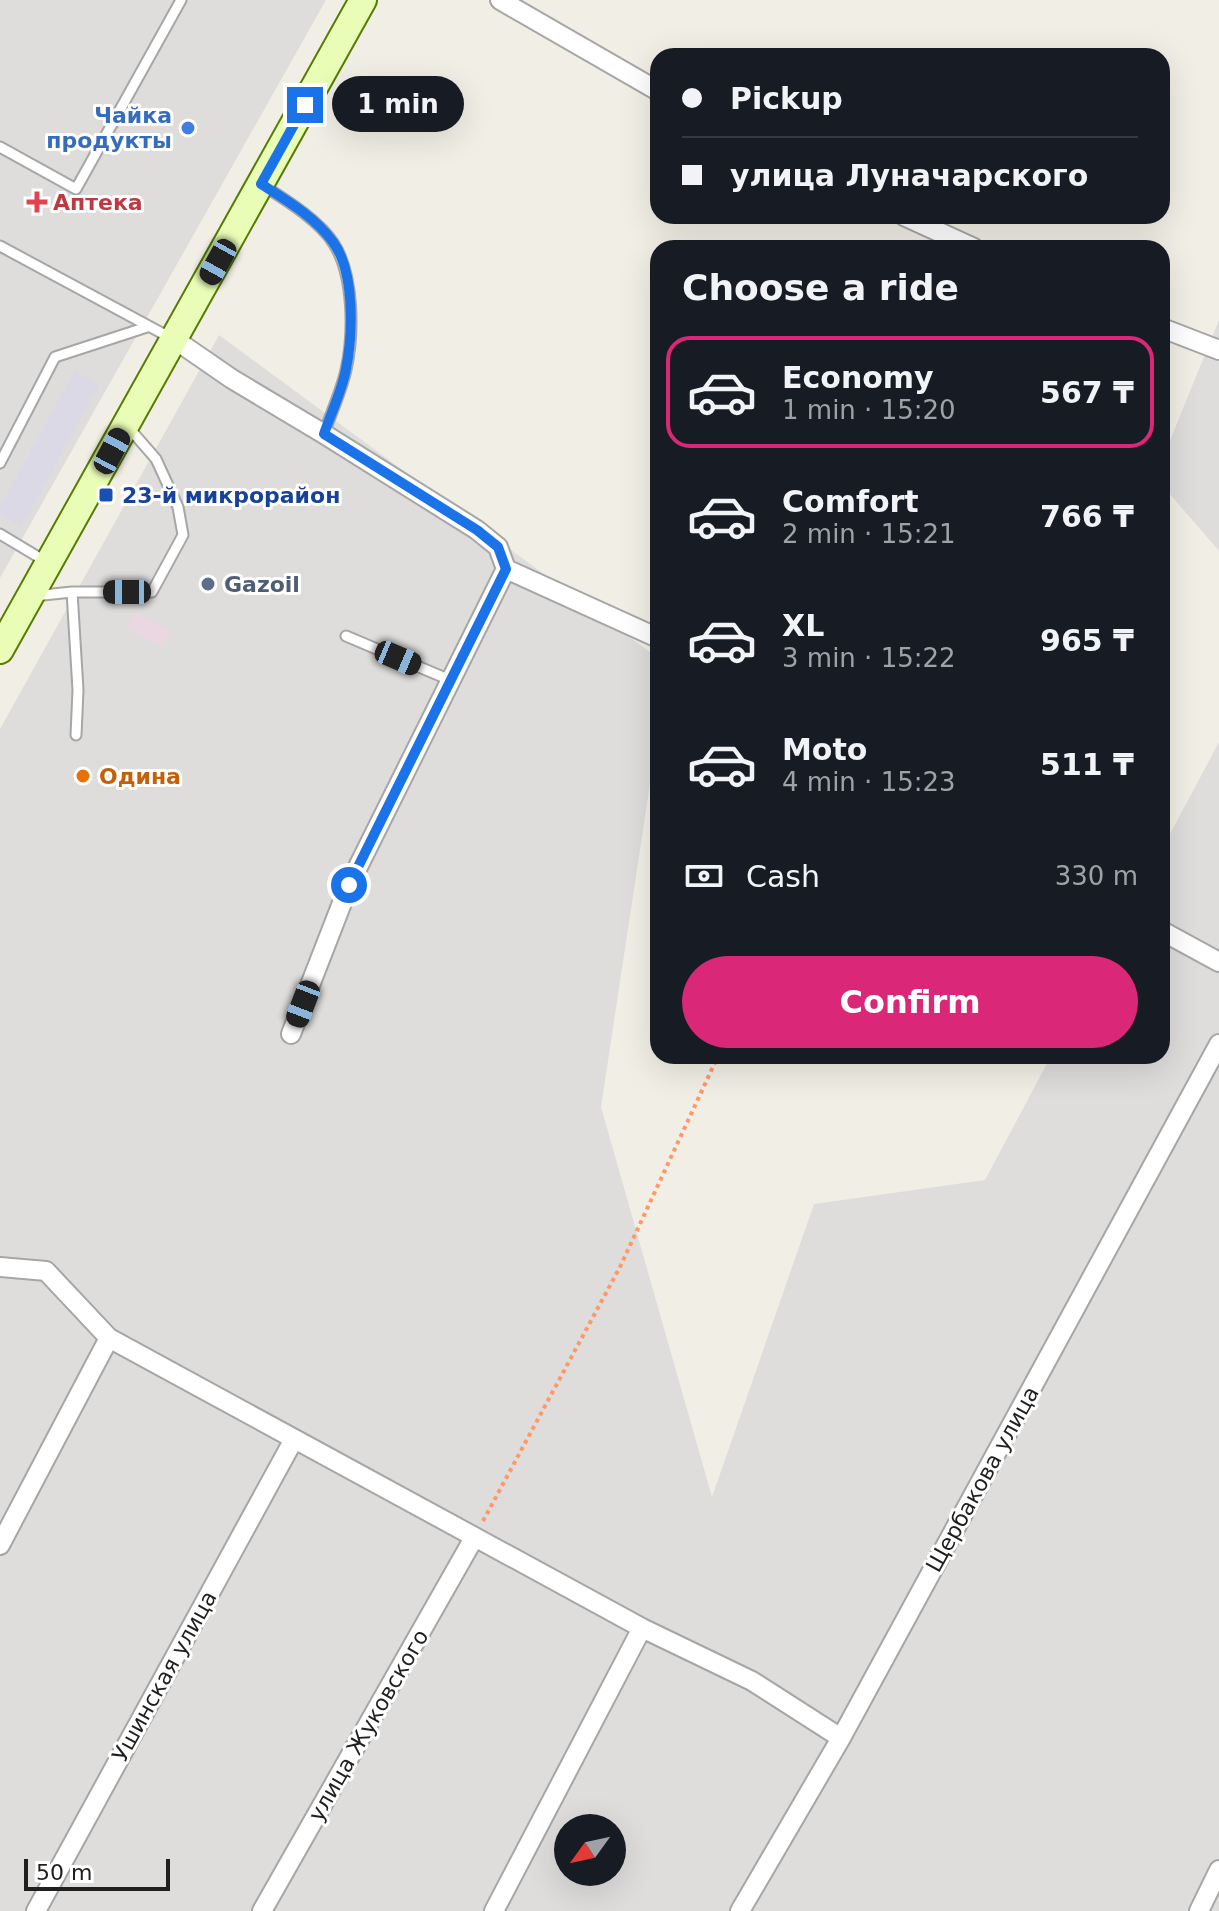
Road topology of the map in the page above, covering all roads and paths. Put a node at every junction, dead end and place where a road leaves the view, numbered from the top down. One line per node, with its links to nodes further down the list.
1 (181, 0): 5 (lane)
2 (363, 0): 6 (main road)
3 (500, 0): 4 (street)
4 (650, 86)
5 (0, 147)
6 (261, 184): 12 (main road); 15 (lane)
7 (922, 224): 8 (street)
8 (956, 240)
9 (0, 246): 10 (lane)
10 (147, 327): 12 (lane); 16 (lane)
11 (1170, 331): 13 (street)
12 (174, 339): 14 (main road); 15 (street)
13 (1219, 350)
14 (126, 424): 18 (main road); 20 (lane)
15 (324, 434): 19 (street)
16 (0, 463)
17 (0, 534): 18 (lane)
18 (49, 563): 21 (main road)
19 (506, 569): 23 (street); 26 (street)
20 (72, 592): 21 (lane); 27 (lane)
21 (31, 596): 22 (main road)
22 (7, 619): 25 (main road)
23 (650, 634)
24 (346, 636): 26 (lane)
25 (0, 650)
26 (450, 680): 30 (street)
27 (76, 735)
28 (1170, 935): 29 (street)
29 (1219, 962)
30 (291, 1034)
31 (1219, 1044): 39 (street, Щербакова улица)
32 (714, 1064): 36 (path)
33 (0, 1267): 34 (street)
34 (109, 1338): 35 (street); 37 (street)
35 (293, 1441): 36 (street); 41 (street, Ушинская улица)
36 (474, 1538): 38 (street); 42 (street, улица Жуковского)
37 (0, 1545)
38 (642, 1628): 39 (street); 43 (street)
39 (841, 1738): 44 (street, Щербакова улица)
40 (1219, 1870): 45 (street)
41 (36, 1911)
42 (262, 1911)
43 (494, 1911)
44 (740, 1911)
45 (1199, 1911)

